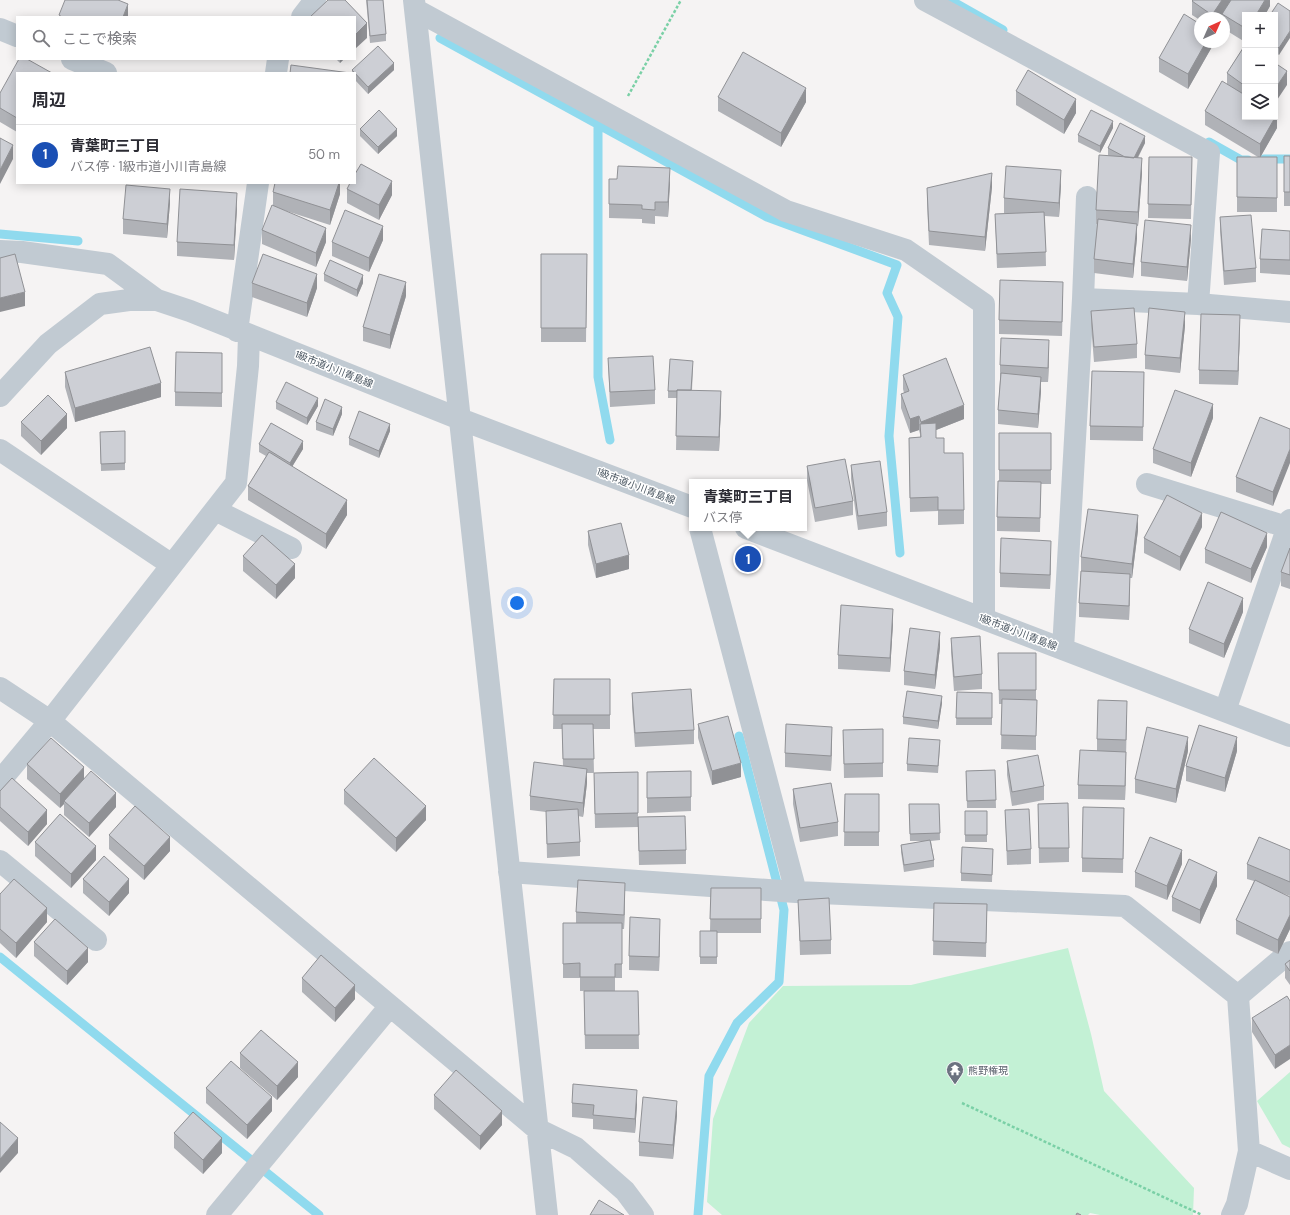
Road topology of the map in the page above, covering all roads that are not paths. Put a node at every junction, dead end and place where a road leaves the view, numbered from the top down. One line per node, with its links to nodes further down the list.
1 (314, 0): 4 (street)
2 (925, 0): 17 (street)
3 (415, 5): 21 (street); 31 (street)
4 (303, 16)
5 (0, 29): 6 (street)
6 (16, 36)
7 (74, 60): 9 (street)
8 (278, 60): 10 (street)
9 (104, 72)
10 (276, 72)
11 (258, 184): 19 (street)
12 (1087, 197): 15 (street)
13 (0, 251): 16 (street)
14 (1061, 285): 15 (street)
15 (1083, 292): 17 (street); 32 (street)
16 (157, 300): 19 (street, 1級市道小川青島線); 20 (street, 1級市道小川青島線)
17 (1198, 304): 18 (street)
18 (1290, 312)
19 (243, 333): 21 (street, 1級市道小川青島線); 25 (street)
20 (0, 396)
21 (460, 419): 24 (street, 1級市道小川青島線); 39 (street)
22 (0, 450): 30 (street)
23 (1147, 484): 26 (street)
24 (689, 506)
25 (215, 510): 29 (street); 30 (street)
26 (1289, 525): 34 (street)
27 (701, 531): 40 (street)
28 (754, 531): 31 (street, 1級市道小川青島線)
29 (291, 548)
30 (172, 565): 35 (street)
31 (984, 619): 32 (street, 1級市道小川青島線)
32 (1063, 649): 34 (street, 1級市道小川青島線)
33 (0, 688): 35 (street)
34 (1225, 711): 36 (street, 1級市道小川青島線)
35 (50, 721): 37 (street); 44 (street)
36 (1290, 736)
37 (0, 782)
38 (0, 861): 41 (street)
39 (509, 872): 40 (street); 45 (street)
40 (796, 892): 43 (street)
41 (96, 940)
42 (1290, 952): 43 (street)
43 (1238, 996): 46 (street)
44 (390, 1006): 45 (street); 48 (street)
45 (537, 1129): 49 (street); 50 (street)
46 (1249, 1151): 47 (street); 51 (street)
47 (1290, 1169)
48 (217, 1215)
49 (547, 1215)
50 (643, 1215)
51 (1232, 1215)

